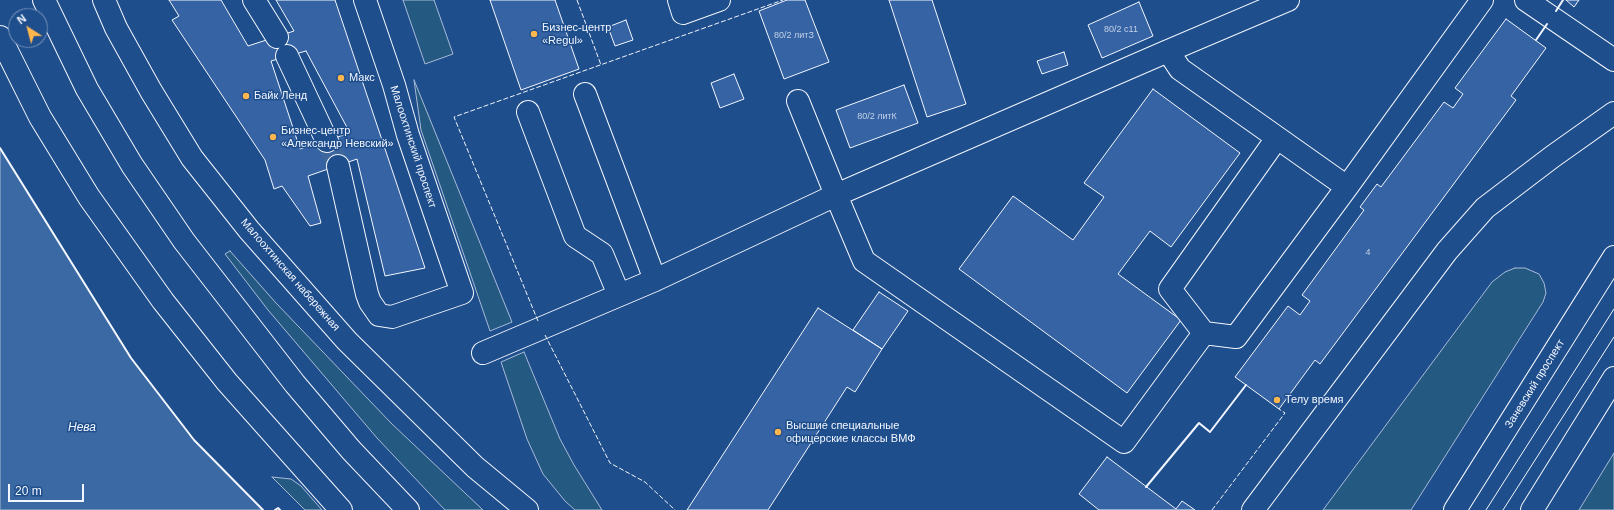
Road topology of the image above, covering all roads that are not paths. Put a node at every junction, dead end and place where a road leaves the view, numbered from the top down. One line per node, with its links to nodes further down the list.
1 (44, 0): 29 (main road)
2 (104, 0): 30 (main road, Малоохтинская набережная)
3 (254, 0): 18 (main road)
4 (365, 0): 19 (main road, Малоохтинский проспект)
5 (679, 0): 6 (main road)
6 (719, 0)
7 (1288, 0): 11 (main road)
8 (1482, 0): 20 (main road)
9 (1526, 0): 12 (main road)
10 (0, 37): 28 (main road)
11 (1168, 51): 17 (main road); 21 (main road)
12 (1614, 60)
13 (585, 94): 23 (main road)
14 (798, 101): 21 (main road)
15 (528, 112): 24 (main road)
16 (1614, 113): 31 (main road)
17 (1277, 138): 20 (main road); 25 (main road)
18 (326, 141)
19 (338, 166)
20 (1348, 188): 25 (main road)
21 (836, 195): 23 (main road); 25 (main road)
22 (1614, 257): 32 (main road, Заневский проспект)
23 (655, 280): 24 (main road)
24 (619, 295): 26 (main road)
25 (1204, 333)
26 (483, 353)
27 (1614, 378): 33 (main road)
28 (341, 510)
29 (408, 510)
30 (527, 510)
31 (1253, 510)
32 (1456, 510)
33 (1532, 510)

